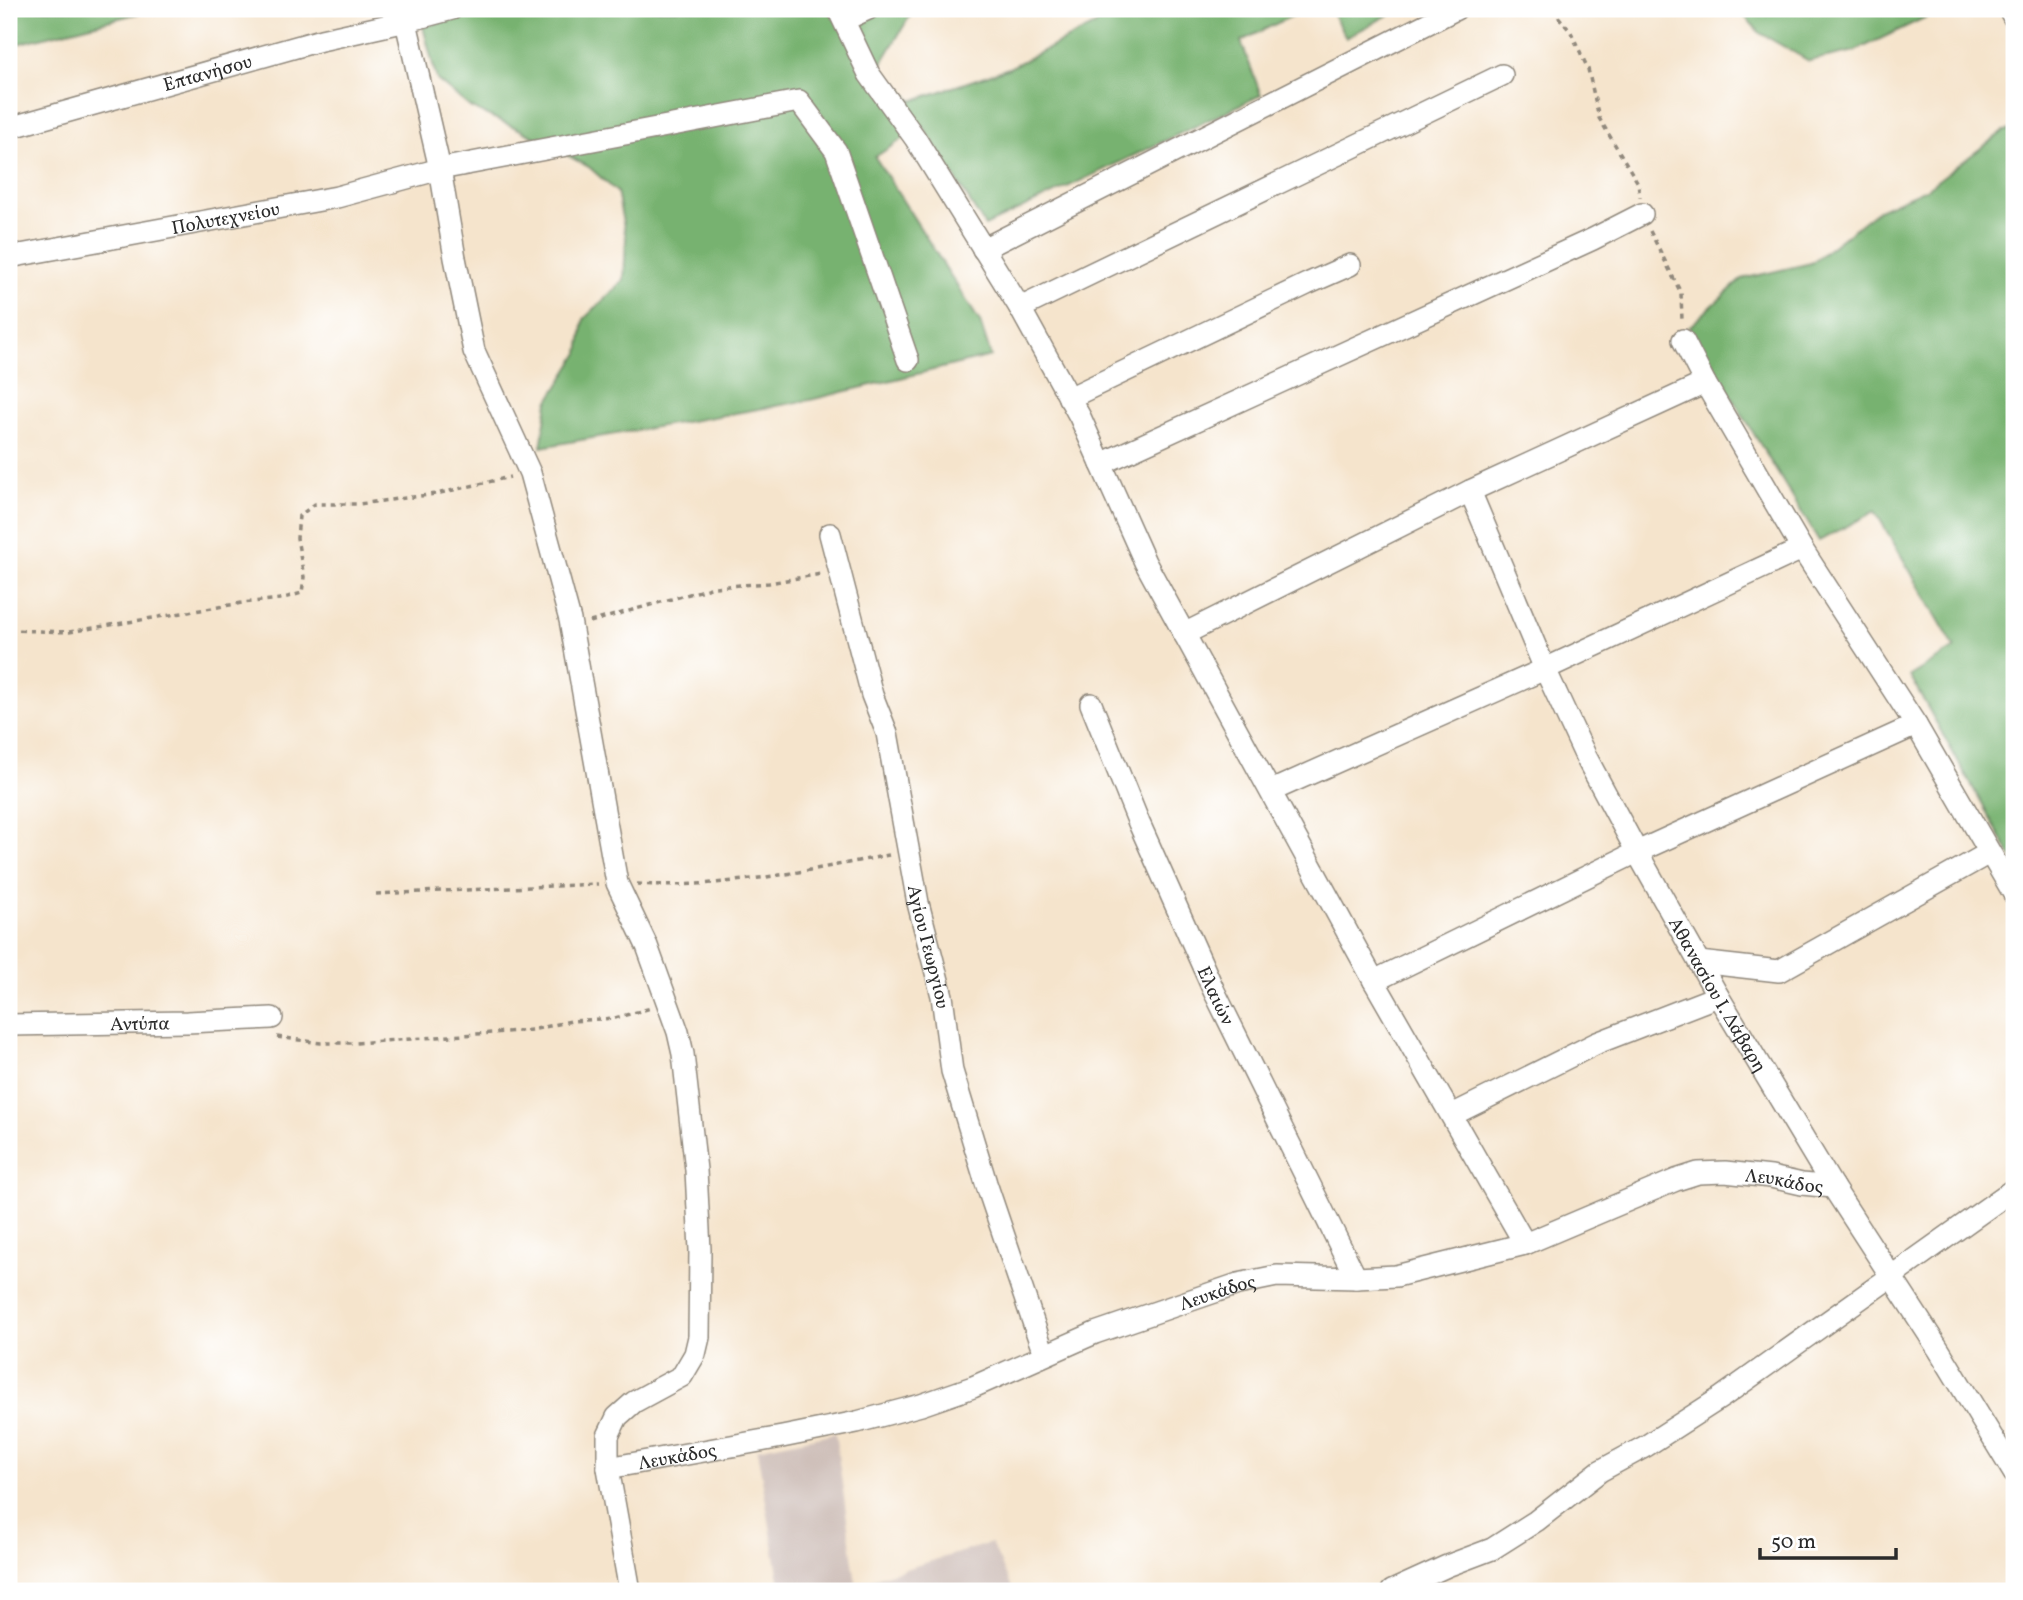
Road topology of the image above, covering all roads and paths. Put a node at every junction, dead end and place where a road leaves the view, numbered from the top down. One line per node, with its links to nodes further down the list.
1 (452, 9): 7 (street, Επτανήσου)
2 (868, 9): 6 (street)
3 (1456, 9): 13 (street)
4 (1552, 9): 12 (path)
5 (2009, 9): 8 (street)
6 (841, 14): 13 (street)
7 (405, 15): 10 (street, Επτανήσου); 11 (street)
8 (2014, 18)
9 (1502, 75): 16 (street)
10 (9, 128)
11 (440, 169): 14 (street, Πολυτεχνείου); 18 (street, Πολυτεχνείου); 22 (street)
12 (1642, 214): 17 (path); 21 (street)
13 (982, 249): 16 (street)
14 (9, 257)
15 (1350, 265): 20 (street)
16 (1020, 308): 20 (street)
17 (1683, 340): 19 (street)
18 (908, 360)
19 (1705, 383): 23 (street); 25 (street)
20 (1069, 398): 21 (street)
21 (1101, 464): 29 (street)
22 (530, 473): 27 (street); 28 (path)
23 (1470, 491): 29 (street); 30 (street, Αθανασίου Ι. Δάβαρη)
24 (830, 534): 26 (street, Αγίου Γεωργίου)
25 (1802, 549): 30 (street); 32 (street)
26 (841, 570): 27 (path); 34 (street, Αγίου Γεωργίου)
27 (571, 628): 37 (street)
28 (9, 630)
29 (1184, 634): 33 (street)
30 (1545, 668): 33 (street); 35 (street, Αθανασίου Ι. Δάβαρη)
31 (1091, 704): 51 (street, Ελαιών)
32 (1916, 725): 35 (street); 36 (street)
33 (1271, 791): 41 (street)
34 (909, 851): 37 (path); 52 (street, Αγίου Γεωργίου)
35 (1637, 852): 40 (street, Αθανασίου Ι. Δάβαρη); 41 (street)
36 (1989, 853): 39 (street); 40 (street)
37 (617, 883): 38 (path); 43 (street)
38 (376, 894)
39 (2014, 894)
40 (1699, 962): 42 (street, Αθανασίου Ι. Δάβαρη)
41 (1374, 981): 46 (street)
42 (1718, 996): 46 (street); 47 (street, Αθανασίου Ι. Δάβαρη)
43 (667, 1003): 45 (path); 53 (street)
44 (9, 1025): 45 (street, Αντύπα)
45 (270, 1027)
46 (1452, 1115): 49 (street)
47 (1833, 1187): 49 (street, Λευκάδος); 50 (street, Αθανασίου Ι. Δάβαρη)
48 (2014, 1189): 50 (street)
49 (1525, 1244): 51 (street, Λευκάδος)
50 (1892, 1277): 54 (street, Αθανασίου Ι. Δάβαρη); 56 (street)
51 (1356, 1278): 52 (street, Λευκάδος)
52 (1044, 1354): 53 (street, Λευκάδος)
53 (608, 1468): 55 (street)
54 (2014, 1473)
55 (630, 1591)
56 (1392, 1591)

